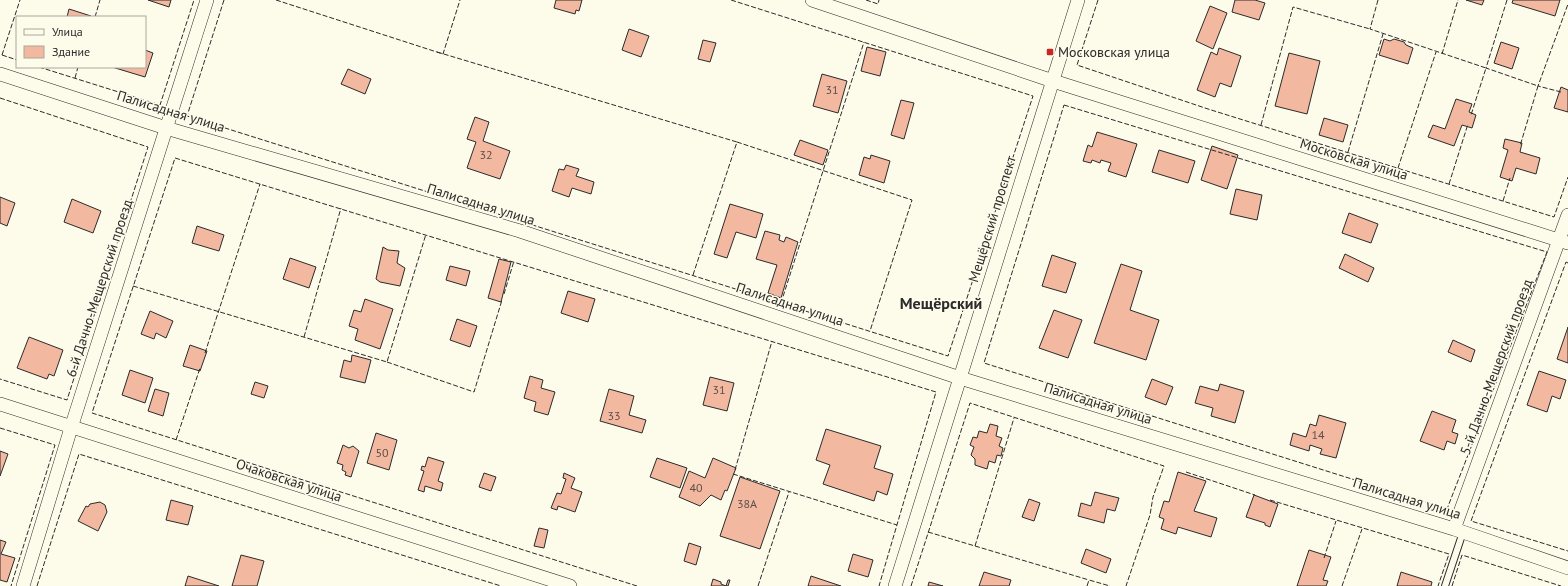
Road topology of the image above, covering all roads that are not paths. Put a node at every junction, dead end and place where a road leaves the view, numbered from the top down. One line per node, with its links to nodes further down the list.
1 (207, 0): 6 (street, 6-й Дачно-Мещерский проезд)
2 (812, 0): 5 (street, Московская улица)
3 (1078, 0): 5 (street, Мещёрский проспект)
4 (0, 74): 6 (street, Палисадная улица)
5 (1053, 80): 8 (street, Московская улица); 9 (street, Мещёрский проспект)
6 (166, 128): 9 (street, Палисадная улица); 11 (street, 6-й Дачно-Мещерский проезд)
7 (1568, 215): 8 (street, 5-й Дачно-Мещерский проезд)
8 (1564, 241): 12 (street, 5-й Дачно-Мещерский проезд)
9 (960, 378): 12 (street, Палисадная улица); 16 (street, Мещёрский проспект)
10 (0, 404): 11 (street, Очаковская улица)
11 (71, 428): 14 (street, 6-й Дачно-Мещерский проезд); 15 (street, Очаковская улица)
12 (1459, 531): 13 (street, Палисадная улица); 17 (lane)
13 (1568, 568)
14 (23, 586)
15 (570, 586)
16 (895, 586)
17 (1445, 586)

